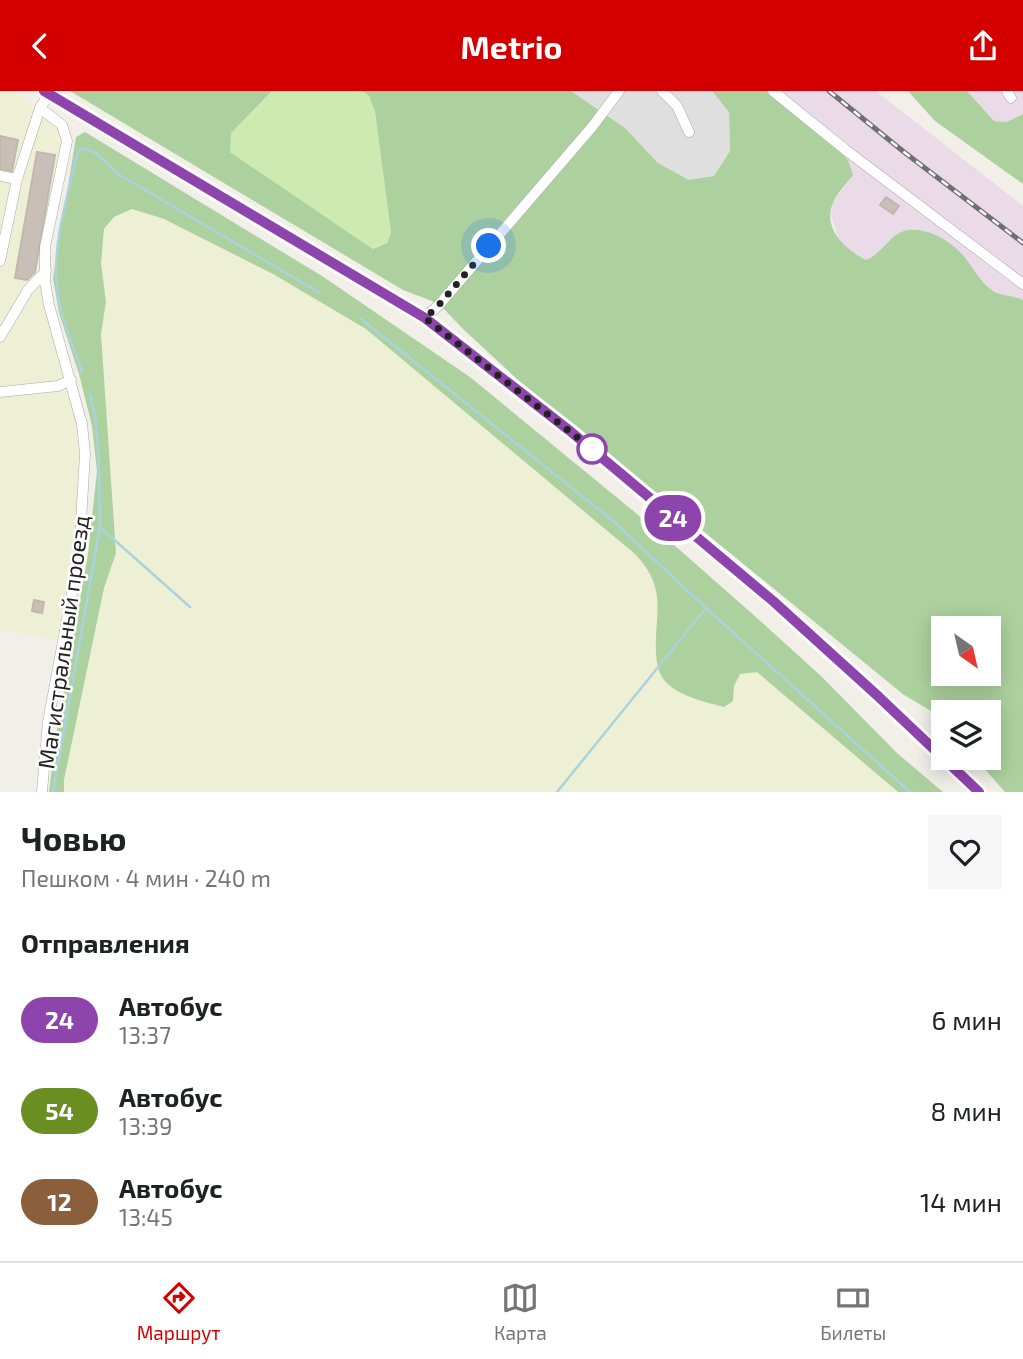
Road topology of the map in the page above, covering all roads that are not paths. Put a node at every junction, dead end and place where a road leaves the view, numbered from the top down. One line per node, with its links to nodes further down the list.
1 (619, 91): 12 (street)
2 (662, 91): 6 (street)
3 (773, 91): 11 (street)
4 (47, 92): 5 (street); 12 (main road)
5 (40, 109): 8 (street); 10 (street, Магистральный проезд)
6 (689, 132)
7 (0, 176): 8 (street)
8 (17, 179): 9 (street)
9 (0, 261)
10 (46, 271): 13 (street); 14 (street, Магистральный проезд)
11 (1023, 284)
12 (425, 318): 17 (main road)
13 (0, 337)
14 (71, 380): 15 (street); 16 (street, Магистральный проезд)
15 (0, 392)
16 (42, 792)
17 (979, 792)

